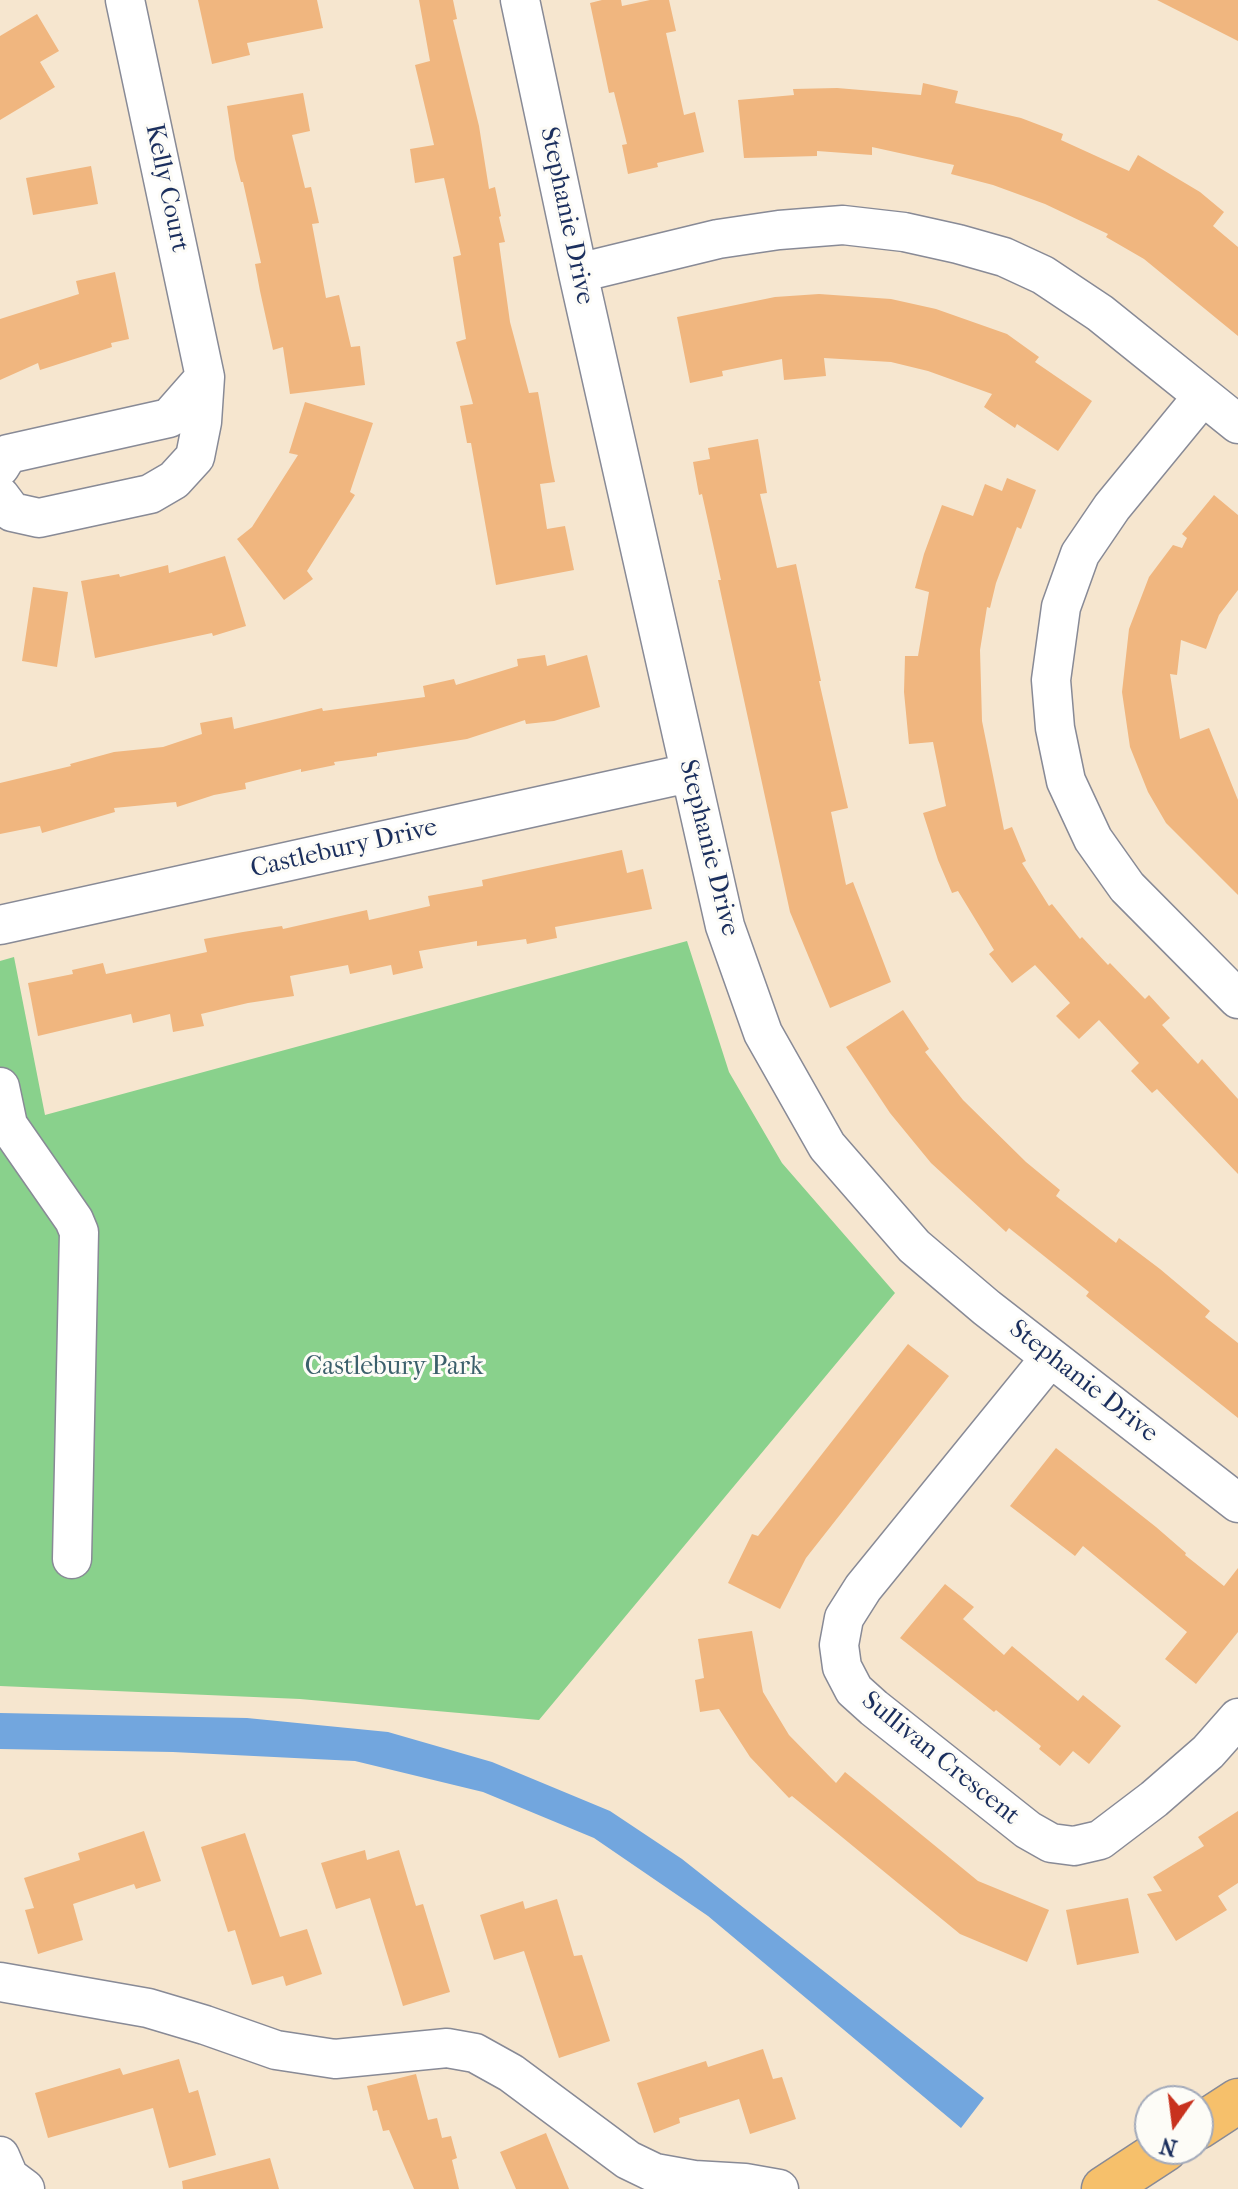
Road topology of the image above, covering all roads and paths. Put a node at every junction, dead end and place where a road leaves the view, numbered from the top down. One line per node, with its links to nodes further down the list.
1 (125, 0): 4 (street, Kelly Court)
2 (520, 0): 3 (street, Stephanie Drive)
3 (578, 273): 5 (street); 9 (street, Stephanie Drive)
4 (205, 377): 7 (street); 8 (street, Kelly Court)
5 (1203, 396): 6 (street); 11 (street)
6 (1238, 424)
7 (0, 467)
8 (0, 496)
9 (689, 773): 10 (street, Castlebury Drive); 13 (street, Stephanie Drive)
10 (0, 925)
11 (1238, 999)
12 (0, 1087): 15 (street)
13 (1050, 1358): 14 (street, Stephanie Drive); 16 (street, Sullivan Crescent)
14 (1238, 1503)
15 (72, 1559)
16 (1238, 1718)
17 (0, 1982): 23 (street)
18 (1238, 2101): 19 (main road)
19 (1214, 2117)
20 (0, 2156): 22 (street)
21 (1141, 2165): 24 (main road)
22 (25, 2189)
23 (779, 2189)
24 (1104, 2189)

